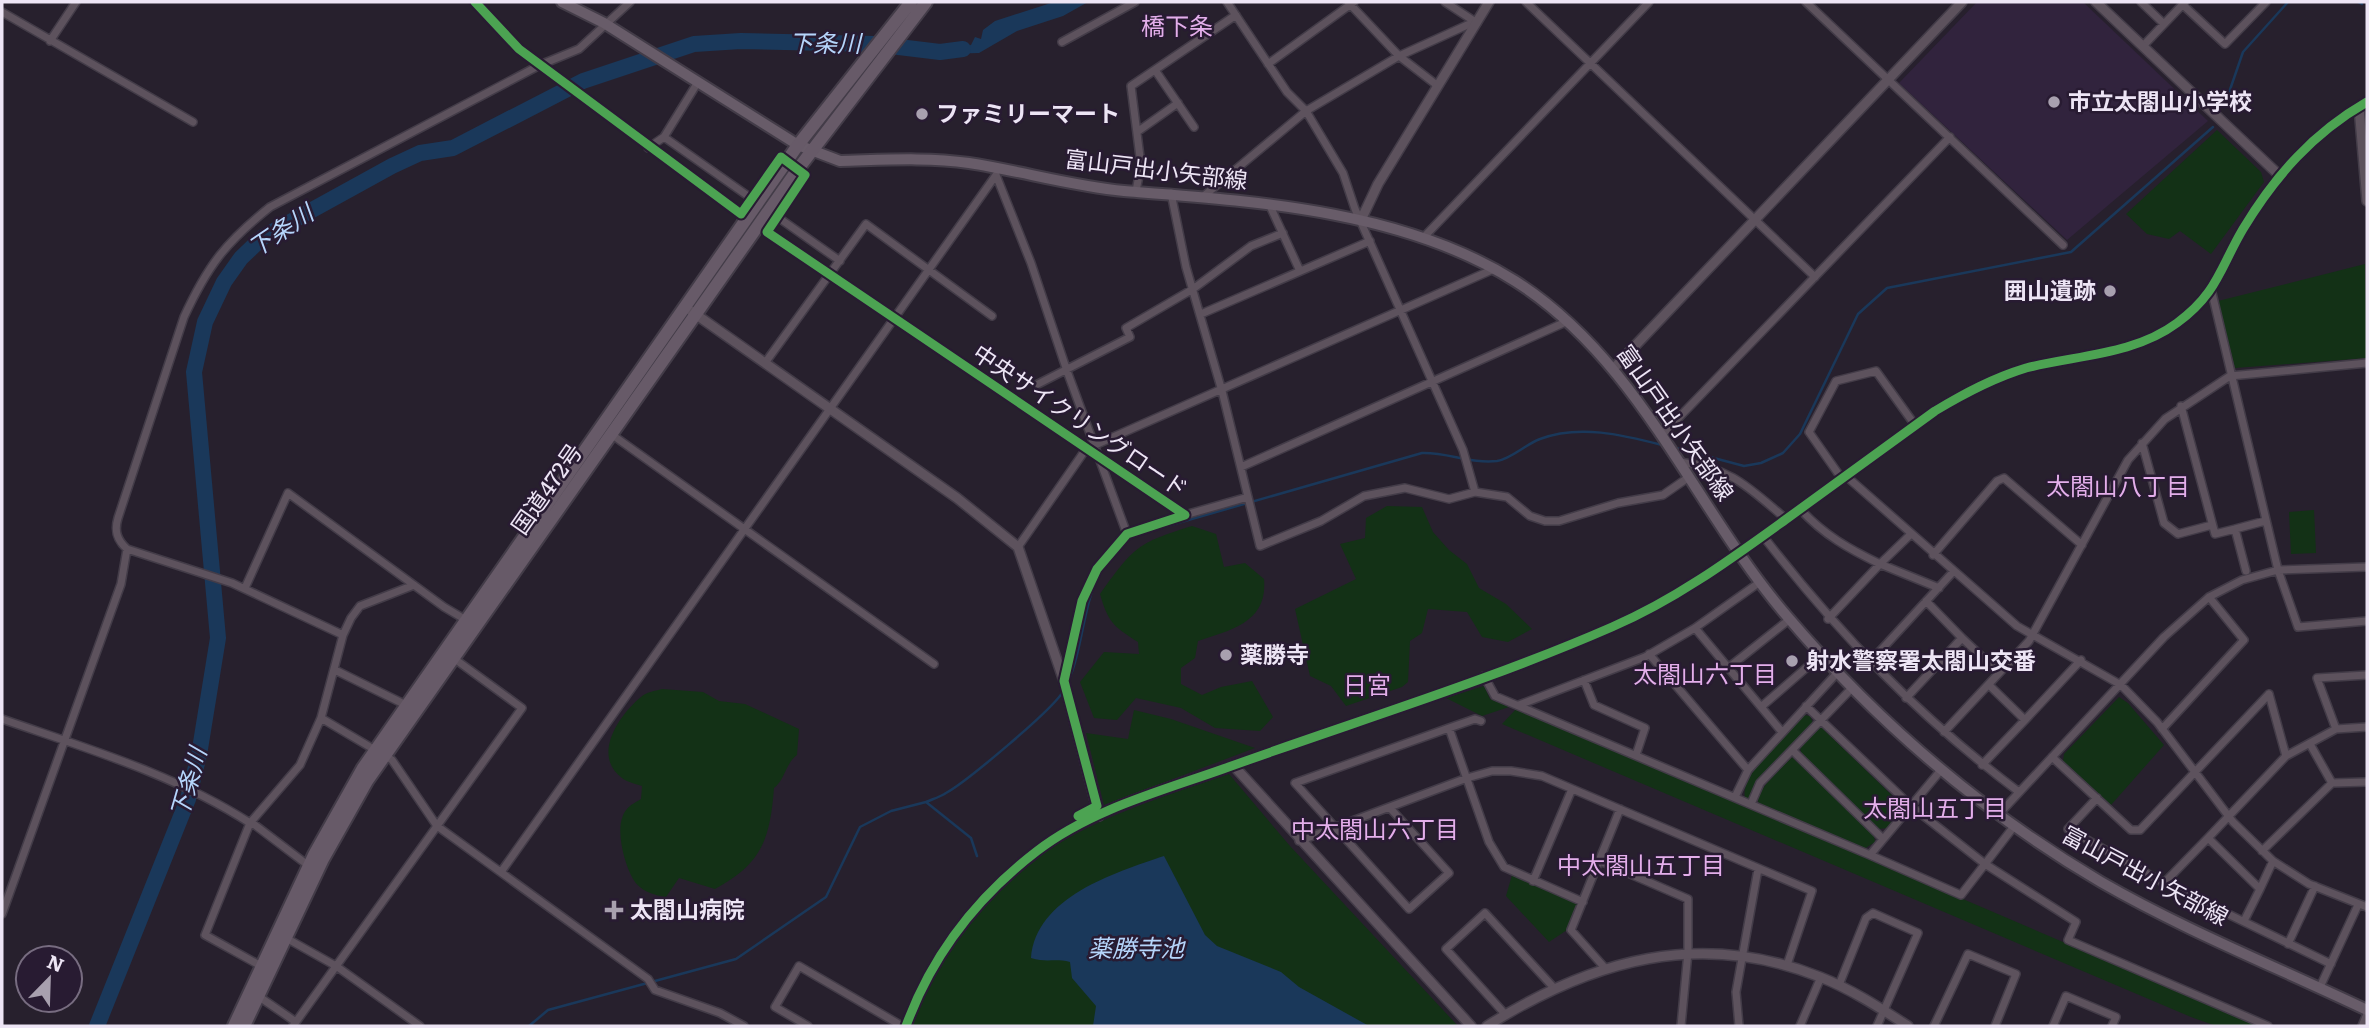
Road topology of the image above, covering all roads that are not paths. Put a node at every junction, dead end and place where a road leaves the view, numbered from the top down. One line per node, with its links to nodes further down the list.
1 (76, 2): 25 (street)
2 (562, 2): 18 (main road, 富山戸出小矢部線)
3 (630, 2): 23 (street)
4 (926, 2): 19 (highway, 国道472号)
5 (1135, 2): 26 (street)
6 (1227, 2): 21 (street)
7 (1446, 2): 22 (street)
8 (1489, 2): 22 (street)
9 (1526, 2): 29 (street)
10 (1649, 2): 29 (street)
11 (1806, 2): 32 (street)
12 (1962, 2): 32 (street)
13 (2096, 2): 27 (street)
14 (2141, 2): 24 (street)
15 (2266, 2): 17 (street)
16 (1351, 3): 28 (street); 30 (street)
17 (2184, 3): 24 (street)
18 (585, 6): 23 (main road, 富山戸出小矢部線)
19 (913, 8): 43 (highway, 国道472号); 45 (highway, 国道472号)
20 (2, 12): 25 (street)
21 (1236, 15): 30 (street); 31 (street)
22 (1476, 22): 28 (street); 34 (street)
23 (604, 23): 33 (main road, 富山戸出小矢部線); 104 (street)
24 (2164, 24): 27 (street)
25 (50, 41): 38 (street)
26 (1062, 42)
27 (2143, 46): 46 (street)
28 (1399, 56): 34 (street); 37 (street)
29 (1591, 63): 53 (street); 56 (street)
30 (1268, 64): 37 (street)
31 (1155, 70): 35 (street); 40 (street)
32 (1887, 79): 42 (street); 53 (street)
33 (698, 82): 41 (street); 43 (main road, 富山戸出小矢部線)
34 (1438, 86): 54 (street)
35 (1178, 103): 39 (street); 40 (street)
36 (2363, 104): 46 (street); 50 (street)
37 (1306, 111): 49 (street); 54 (street)
38 (193, 121)
39 (1194, 127)
40 (1137, 132): 47 (street)
41 (664, 137): 44 (street); 52 (street)
42 (1950, 137): 58 (street); 63 (street)
43 (797, 145): 45 (main road, 富山戸出小矢部線); 52 (highway, 国道472号)
44 (648, 148)
45 (811, 153): 47 (main road, 富山戸出小矢部線); 52 (highway, 国道472号)
46 (2279, 175): 65 (street)
47 (1136, 191): 48 (main road, 富山戸出小矢部線)
48 (1171, 192): 49 (main road, 富山戸出小矢部線); 64 (street)
49 (1205, 195): 51 (main road, 富山戸出小矢部線)
50 (2367, 201)
51 (1270, 206): 54 (main road, 富山戸出小矢部線); 55 (street)
52 (764, 207): 59 (street); 67 (highway, 国道472号)
53 (1754, 219): 63 (street); 73 (street)
54 (1361, 220): 56 (main road, 富山戸出小矢部線); 57 (street)
55 (1283, 233): 62 (street); 64 (street)
56 (1423, 239): 60 (main road, 富山戸出小矢部線)
57 (1370, 241): 62 (street); 66 (street)
58 (2063, 245)
59 (840, 261): 61 (street); 71 (street)
60 (1494, 269): 66 (street); 70 (main road, 富山戸出小矢部線)
61 (928, 270): 69 (street); 74 (street); 80 (street)
62 (1300, 271): 68 (street)
63 (1815, 277): 83 (street)
64 (1193, 289): 68 (street); 74 (street)
65 (2212, 293): 75 (street); 81 (street)
66 (1401, 310): 76 (street); 78 (street)
67 (691, 311): 71 (street); 82 (highway, 国道472号)
68 (1201, 314): 78 (street)
69 (992, 316)
70 (1568, 321): 73 (main road, 富山戸出小矢部線); 76 (street)
71 (765, 363): 80 (street)
72 (2367, 363): 75 (street)
73 (1613, 369): 83 (main road, 富山戸出小矢部線)
74 (1066, 371): 77 (street); 85 (street)
75 (2230, 376): 79 (street); 95 (street)
76 (1432, 382): 87 (street); 90 (street)
77 (1038, 384)
78 (1222, 391): 85 (street); 87 (street)
79 (2182, 406): 84 (street); 96 (street)
80 (830, 409): 97 (street); 103 (street)
81 (1915, 425): 89 (street); 89 (street)
82 (607, 431): 97 (street); 119 (highway, 国道472号); 127 (highway, 国道472号)
83 (1662, 438): 86 (main road, 富山戸出小矢部線)
84 (2142, 443): 96 (street); 102 (street)
85 (1096, 446): 99 (street); 103 (street)
86 (1677, 461): 88 (main road, 富山戸出小矢部線); 94 (street)
87 (1241, 467): 91 (street)
88 (1689, 477): 90 (street); 105 (main road, 富山戸出小矢部線)
89 (1844, 477): 92 (street); 100 (street)
90 (1475, 492): 91 (street)
91 (1248, 497): 93 (street)
92 (1800, 509): 94 (street); 107 (street)
93 (1185, 514)
94 (1786, 519): 101 (street)
95 (2265, 521): 98 (street); 109 (street)
96 (2212, 525): 98 (street)
97 (744, 529): 131 (street); 198 (street)
98 (2235, 529): 110 (street)
99 (1127, 534)
100 (1910, 535): 106 (street); 107 (street)
101 (1763, 536): 105 (street); 118 (street)
102 (2082, 545): 106 (street); 124 (street)
103 (1018, 547): 183 (street)
104 (127, 549): 114 (street); 158 (street)
105 (1739, 554): 112 (main road, 富山戸出小矢部線); 137 (street)
106 (1933, 555): 111 (street)
107 (1880, 564): 115 (street); 118 (street)
108 (2367, 566): 109 (street)
109 (2278, 570): 116 (street); 121 (street)
110 (2246, 571)
111 (1953, 572): 115 (street); 124 (street)
112 (1760, 582): 120 (main road, 富山戸出小矢部線); 122 (street)
113 (414, 584): 114 (street); 119 (street); 123 (street)
114 (245, 588): 123 (street)
115 (1939, 589): 117 (street)
116 (2209, 597): 140 (street); 154 (street)
117 (1926, 601): 125 (street); 130 (street)
118 (1828, 619): 130 (street)
119 (466, 620): 127 (highway, 国道472号)
120 (1790, 620): 128 (main road, 富山戸出小矢部線); 132 (street)
121 (2367, 621)
122 (1695, 628): 126 (street); 132 (street)
123 (343, 635): 133 (street)
124 (2032, 636): 129 (street); 135 (street)
125 (1962, 638): 135 (street); 142 (street)
126 (1649, 654): 138 (street); 167 (street)
127 (449, 655): 143 (highway, 国道472号); 161 (highway, 国道472号); 186 (street)
128 (1821, 655): 134 (main road, 富山戸出小矢部線); 146 (street)
129 (2081, 660): 140 (street); 150 (street)
130 (1870, 662): 142 (street)
131 (934, 664)
132 (1728, 668): 146 (street)
133 (335, 670): 143 (street); 147 (street)
134 (1837, 673): 141 (main road, 富山戸出小矢部線); 145 (street)
135 (1998, 673): 139 (street)
136 (2367, 675): 155 (street)
137 (1485, 676): 144 (street); 165 (street)
138 (1584, 680): 144 (street); 162 (street)
139 (1989, 685): 150 (street); 157 (street)
140 (2122, 685): 154 (street); 164 (street)
141 (1852, 688): 149 (street); 168 (main road, 富山戸出小矢部線)
142 (1906, 698): 157 (street)
143 (407, 705): 161 (highway, 国道472号)
144 (1518, 705): 162 (street)
145 (1806, 706): 149 (street); 156 (street)
146 (1760, 707): 156 (street)
147 (321, 718): 161 (street); 184 (street)
148 (2, 719): 158 (street)
149 (1821, 720): 160 (street); 178 (street)
150 (2025, 720): 166 (street)
151 (1481, 721): 153 (street)
152 (2367, 727): 155 (street)
153 (1449, 728): 170 (street); 187 (street)
154 (2162, 729): 169 (street)
155 (2336, 729): 159 (street)
156 (1782, 732): 167 (street)
157 (1944, 732): 166 (street)
158 (66, 741): 184 (street); 206 (street)
159 (2310, 744): 163 (street); 172 (street)
160 (1792, 750): 177 (street); 189 (street)
161 (381, 753): 186 (street); 196 (highway, 国道472号); 208 (highway, 国道472号)
162 (1636, 755): 175 (street)
163 (2286, 756): 169 (street); 182 (street)
164 (2052, 757): 174 (street); 176 (street)
165 (1233, 765): 183 (street); 190 (street)
166 (1982, 765): 174 (street)
167 (1748, 770): 175 (street)
168 (1941, 770): 178 (street); 181 (main road, 富山戸出小矢部線)
169 (2194, 773): 176 (street); 182 (street)
170 (1466, 778): 173 (street); 179 (street); 199 (street)
171 (2367, 782): 172 (street)
172 (2332, 783): 191 (street)
173 (1572, 789): 180 (street); 199 (street)
174 (2019, 792): 181 (street)
175 (1735, 797): 177 (street)
176 (2097, 798): 200 (street)
177 (1751, 804): 192 (street)
178 (1911, 806): 189 (street); 195 (street)
179 (1390, 808): 187 (street); 187 (street)
180 (1620, 809): 193 (street); 197 (street)
181 (1999, 814): 185 (main road, 富山戸出小矢部線)
182 (2227, 815): 188 (street); 191 (street)
183 (1099, 816): 232 (street)
184 (251, 823): 196 (street); 215 (street)
185 (2015, 825): 195 (street); 219 (main road, 富山戸出小矢部線)
186 (437, 826): 198 (street); 214 (street)
187 (1335, 827): 190 (street)
188 (2208, 838): 200 (street); 202 (street)
189 (1883, 839): 192 (street)
190 (1299, 841): 233 (street)
191 (2262, 850): 194 (street)
192 (1870, 855): 195 (street)
193 (1600, 861): 203 (street); 210 (street)
194 (2273, 861): 201 (street); 202 (street)
195 (1985, 864): 244 (street)
196 (309, 866): 215 (highway, 国道472号)
197 (1758, 869): 211 (street); 213 (street)
198 (500, 872): 230 (street)
199 (1533, 881): 203 (street)
200 (2164, 883): 207 (street)
201 (2315, 886): 204 (street); 209 (street)
202 (2260, 889): 207 (street)
203 (1583, 902): 216 (street)
204 (2358, 905): 205 (street); 212 (street)
205 (2367, 907)
206 (2, 914)
207 (2244, 921): 209 (street)
208 (286, 938): 214 (street); 221 (highway, 国道472号)
209 (2288, 944): 212 (street)
210 (1688, 953): 211 (street); 216 (street); 226 (street)
211 (1742, 955): 213 (street); 236 (street)
212 (2330, 964): 219 (street)
213 (1787, 965): 217 (street)
214 (336, 966): 225 (street); 229 (street)
215 (263, 967): 227 (highway, 国道472号)
216 (1605, 968): 220 (street)
217 (1821, 977): 218 (street); 237 (street)
218 (1839, 985): 222 (street); 222 (street)
219 (2320, 988): 223 (main road, 富山戸出小矢部線)
220 (1555, 989): 224 (street); 224 (street)
221 (258, 996): 225 (street); 228 (highway, 国道472号)
222 (1883, 1010): 238 (street); 239 (street)
223 (2367, 1012): 245 (street)
224 (1506, 1014): 234 (street)
225 (296, 1024)
226 (1680, 1025): 235 (street)
227 (234, 1026)
228 (244, 1026)
229 (420, 1026)
230 (744, 1026)
231 (808, 1026): 232 (street)
232 (904, 1026)
233 (1471, 1026)
234 (1486, 1026)
235 (1671, 1026)
236 (1739, 1026)
237 (1800, 1026)
238 (1877, 1026)
239 (1908, 1026)
240 (1934, 1026): 241 (street)
241 (1995, 1026)
242 (2053, 1026): 243 (street)
243 (2112, 1026)
244 (2268, 1026)
245 (2362, 1026)

